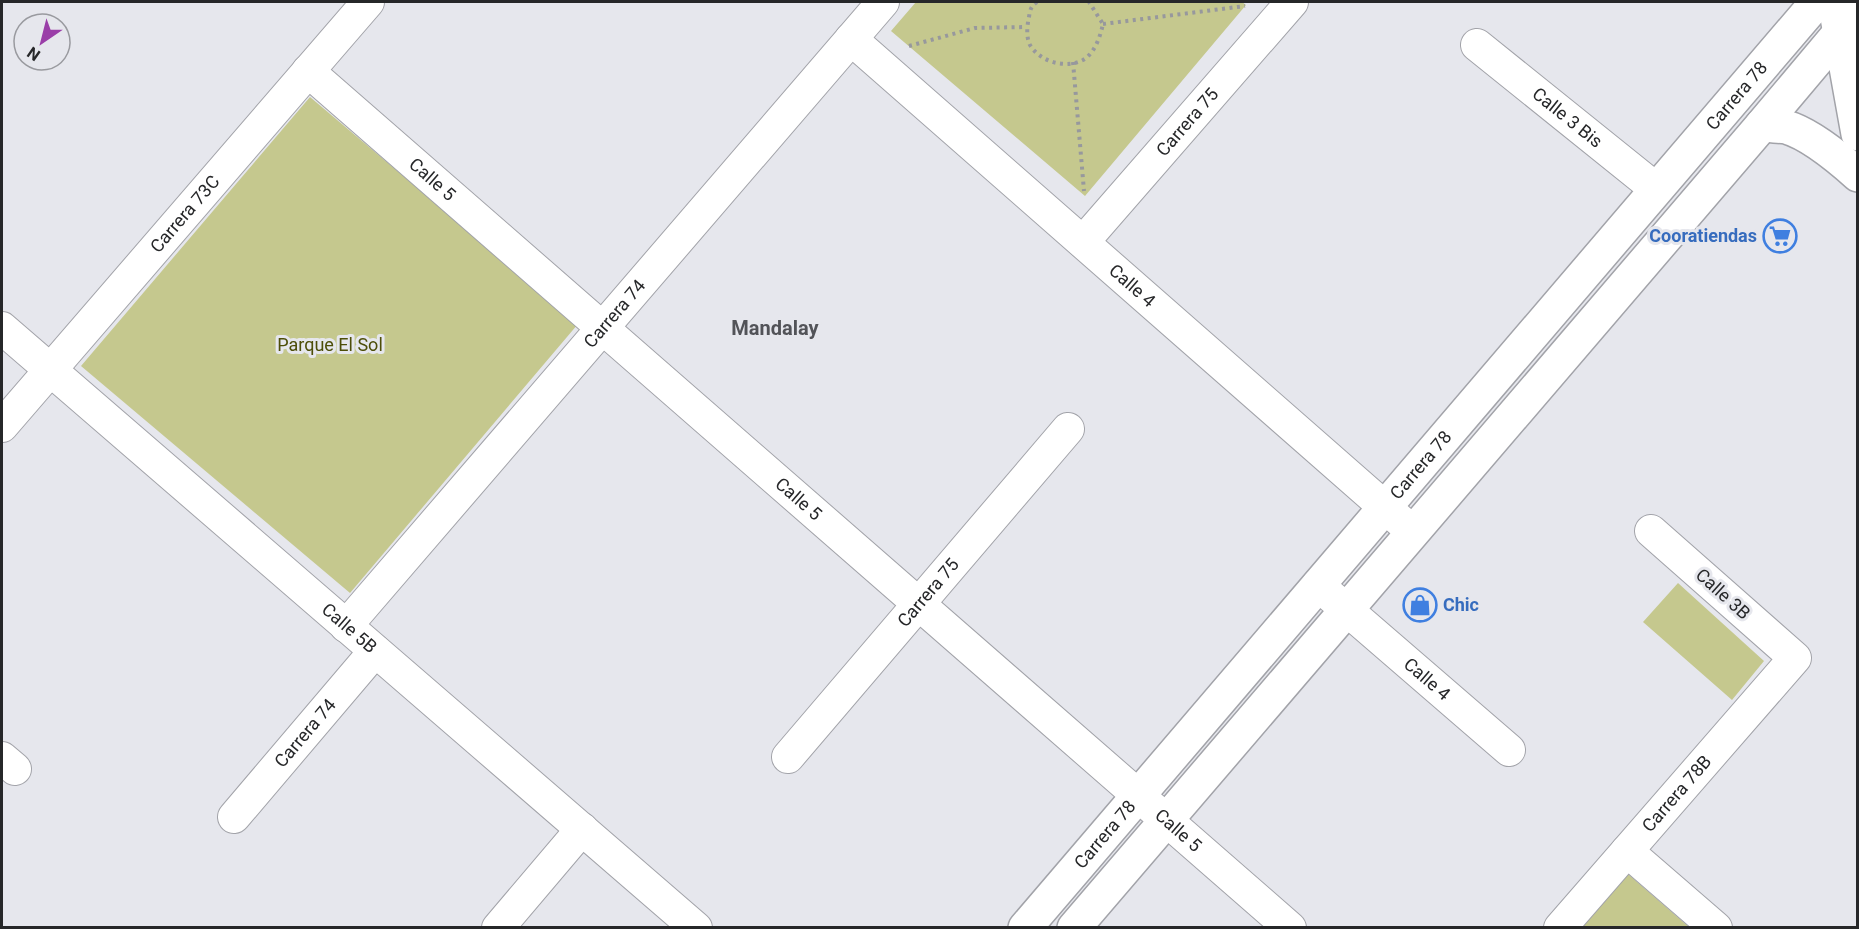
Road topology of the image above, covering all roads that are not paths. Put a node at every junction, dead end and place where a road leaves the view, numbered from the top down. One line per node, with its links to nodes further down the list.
1 (368, 2): 8 (street, Carrera 73C)
2 (883, 2): 6 (street, Carrera 74)
3 (1817, 2): 12 (street, Carrera 78)
4 (1285, 4): 13 (street, Carrera 75)
5 (1848, 11): 9 (street, Carrera 78); 10 (street)
6 (859, 45): 13 (street, Calle 4); 15 (street, Carrera 74)
7 (1477, 45): 12 (street, Calle 3 Bis)
8 (308, 71): 15 (street, Calle 5); 16 (street, Carrera 73C)
9 (1762, 125): 11 (street); 21 (street, Carrera 78)
10 (1857, 134)
11 (1857, 175)
12 (1656, 189): 19 (street, Carrera 78)
13 (1083, 242): 19 (street, Calle 4)
14 (2, 328): 16 (street, Calle 5B)
15 (603, 328): 23 (street, Calle 5); 25 (street, Carrera 74)
16 (50, 370): 17 (street, Carrera 73C); 25 (street, Calle 5B)
17 (2, 426)
18 (1068, 429): 23 (street, Carrera 75)
19 (1385, 508): 21 (street, Calle 4); 22 (street, Carrera 78)
20 (1651, 531): 27 (street, Calle 3B)
21 (1413, 532): 24 (street, Carrera 78)
22 (1318, 585): 24 (street, Calle 4); 30 (street, Carrera 78)
23 (919, 604): 29 (street, Carrera 75); 30 (street, Calle 5)
24 (1347, 609): 28 (street, Calle 4); 32 (street, Carrera 78)
25 (346, 626): 26 (street, Calle 5B)
26 (375, 651): 31 (street, Carrera 74); 33 (street, Calle 5B)
27 (1795, 658): 34 (street, Carrera 78B)
28 (1509, 750)
29 (788, 757)
30 (1139, 796): 32 (street, Calle 5); 37 (street, Carrera 78)
31 (234, 817)
32 (1166, 820): 38 (street, Carrera 78); 39 (street, Calle 5)
33 (582, 829): 35 (street); 36 (street, Calle 5B)
34 (1627, 851): 40 (street, Carrera 78B); 41 (street)
35 (498, 927)
36 (696, 927)
37 (1025, 927)
38 (1074, 927)
39 (1290, 927)
40 (1560, 927)
41 (1716, 927)

